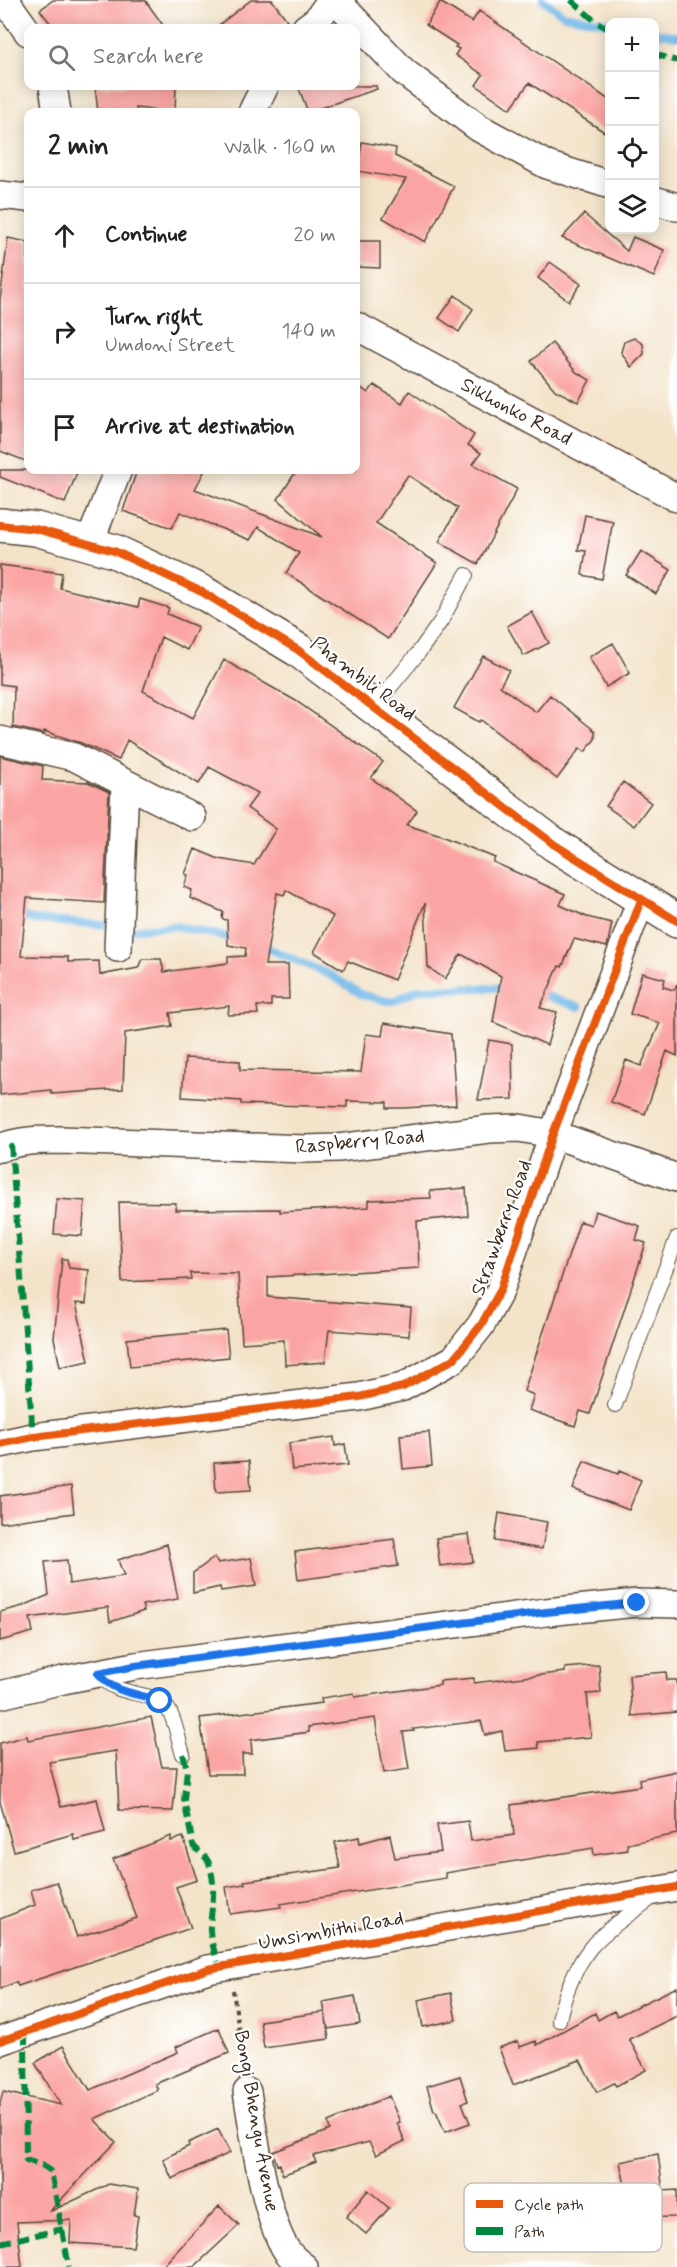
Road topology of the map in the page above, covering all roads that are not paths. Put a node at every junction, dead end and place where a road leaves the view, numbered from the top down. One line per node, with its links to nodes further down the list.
1 (5, 0): 7 (street)
2 (331, 0): 4 (street)
3 (336, 0): 5 (street)
4 (311, 24)
5 (359, 24)
6 (360, 25): 12 (street)
7 (24, 26)
8 (54, 90): 10 (street)
9 (264, 90): 11 (street)
10 (56, 108)
11 (254, 108)
12 (605, 184)
13 (0, 195): 14 (street)
14 (24, 198)
15 (659, 202): 16 (street)
16 (677, 207)
17 (360, 328): 19 (street, Sikhonko Road)
18 (116, 474): 21 (street)
19 (677, 498)
20 (0, 525): 21 (street, Phambili Road)
21 (89, 544): 23 (street, Phambili Road)
22 (466, 575): 23 (lane)
23 (374, 707): 27 (street, Phambili Road)
24 (0, 740): 25 (street)
25 (125, 784): 26 (street); 29 (street)
26 (192, 818)
27 (641, 900): 28 (street, Phambili Road); 30 (street, Strawberry Road)
28 (677, 921)
29 (118, 948)
30 (553, 1134): 31 (street, Raspberry Road); 32 (street, Raspberry Road); 35 (street, Strawberry Road)
31 (0, 1148)
32 (677, 1178)
33 (677, 1238): 34 (lane)
34 (615, 1405)
35 (0, 1444)
36 (677, 1604): 37 (street)
37 (98, 1673): 38 (street); 39 (lane)
38 (0, 1695)
39 (183, 1754)
40 (670, 1888): 41 (lane); 42 (street, Umsimbithi Road)
41 (559, 2020)
42 (0, 2041)
43 (247, 2092): 44 (street, Bongi Bhengu Avenue)
44 (304, 2267)

